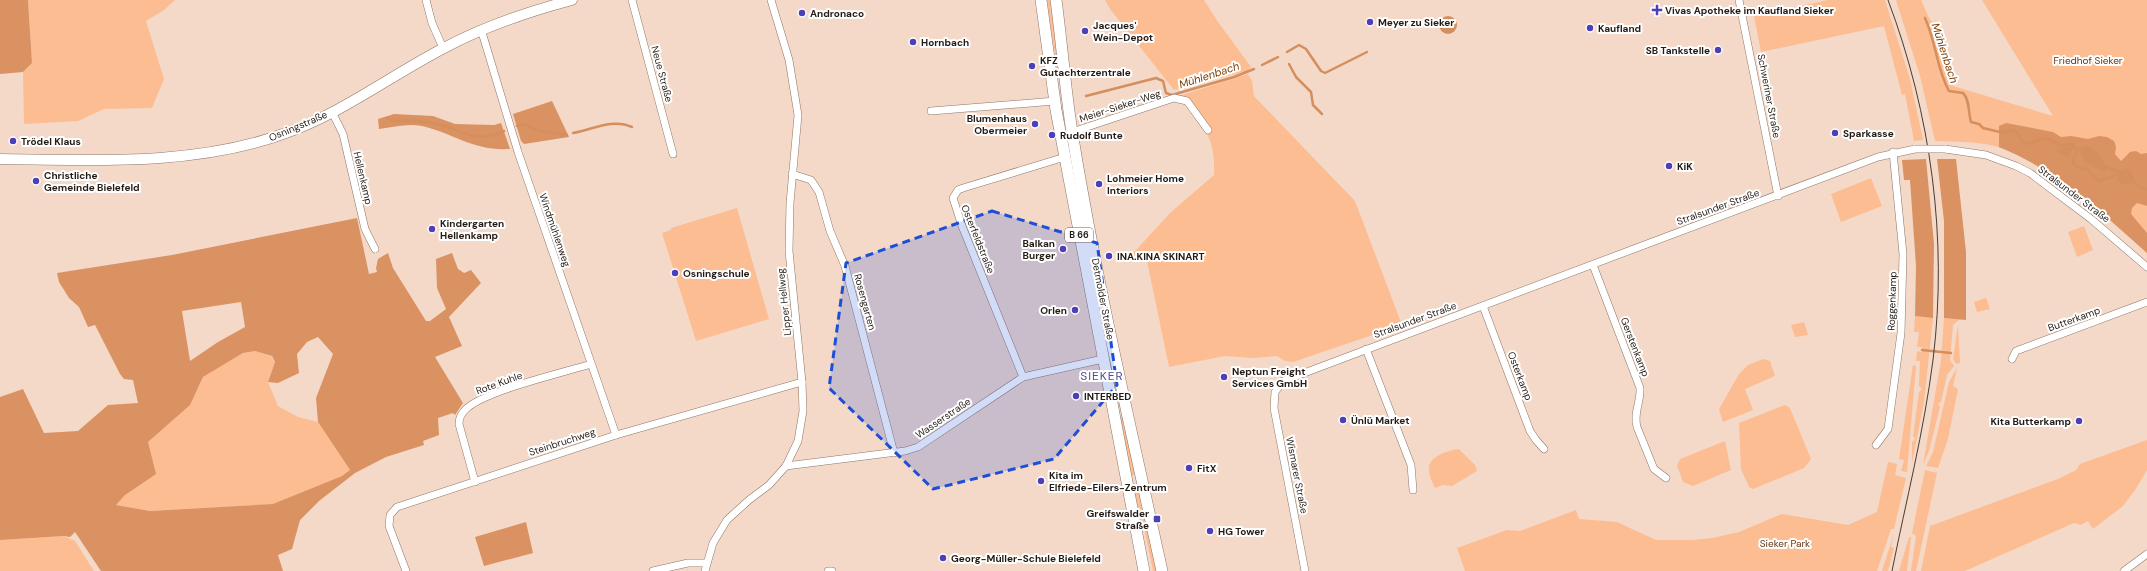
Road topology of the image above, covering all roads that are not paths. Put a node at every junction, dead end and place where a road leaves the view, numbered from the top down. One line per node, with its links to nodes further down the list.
1 (426, 0): 9 (street)
2 (572, 0): 8 (main road, Osningstraße)
3 (632, 0): 16 (street, Neue Straße)
4 (771, 0): 19 (street, Lipper Hellweg)
5 (1041, 0): 10 (main road, Detmolder Straße / B 66)
6 (1056, 0): 14 (main road, Detmolder Straße / B 66)
7 (1739, 0): 20 (street, Schweriner Straße)
8 (481, 29): 9 (main road, Osningstraße); 29 (street, Windmühlenweg)
9 (443, 48): 12 (main road, Osningstraße)
10 (1055, 101): 11 (street); 17 (main road, Detmolder Straße / B 66)
11 (931, 110)
12 (332, 112): 18 (main road, Osningstraße); 21 (street, Hellenkamp)
13 (1208, 130): 14 (street, Meier-Sieker-Weg)
14 (1072, 132): 49 (main road, Detmolder Straße / B 66)
15 (1893, 152): 20 (street, Stralsunder Straße); 23 (street, Stralsunder Straße, bridge); 34 (street, Roggenkamp)
16 (673, 154)
17 (1065, 157): 27 (main road, Detmolder Straße / B 66); 30 (street, Osterfeldstraße)
18 (0, 159)
19 (792, 174): 31 (street, Lipper Hellweg); 36 (street, Rosengarten)
20 (1778, 196): 22 (street, Stralsunder Straße)
21 (375, 248)
22 (1593, 265): 25 (street, Stralsunder Straße); 38 (street, Gerstenkamp)
23 (2147, 267)
24 (2147, 302): 28 (street, Butterkamp)
25 (1483, 306): 26 (street, Stralsunder Straße); 35 (street, Osterkamp)
26 (1366, 349): 32 (street, Stralsunder Straße); 40 (street)
27 (1103, 359): 30 (street, Wasserstraße); 48 (main road, Detmolder Straße / B 66)
28 (2012, 359)
29 (591, 364): 33 (street, Windmühlenweg); 39 (street, Rote Kuhle)
30 (1023, 377): 36 (street, Wasserstraße)
31 (802, 382): 33 (street, Steinbruchweg); 37 (street, Lipper Hellweg)
32 (1279, 384): 50 (street, Wismarer Straße)
33 (616, 435): 39 (street, Steinbruchweg)
34 (1876, 445)
35 (1544, 449)
36 (894, 454): 37 (street, Wasserstraße)
37 (786, 466): 42 (street, Lipper Hellweg)
38 (1666, 478)
39 (474, 482): 43 (street, Steinbruchweg)
40 (1413, 490)
41 (2147, 554): 51 (street)
42 (706, 563): 44 (street); 45 (street, Lipper Hellweg)
43 (406, 571)
44 (653, 571)
45 (705, 571)
46 (828, 571): 47 (street)
47 (832, 571)
48 (1144, 571)
49 (1162, 571)
50 (1305, 571)
51 (2124, 571)

